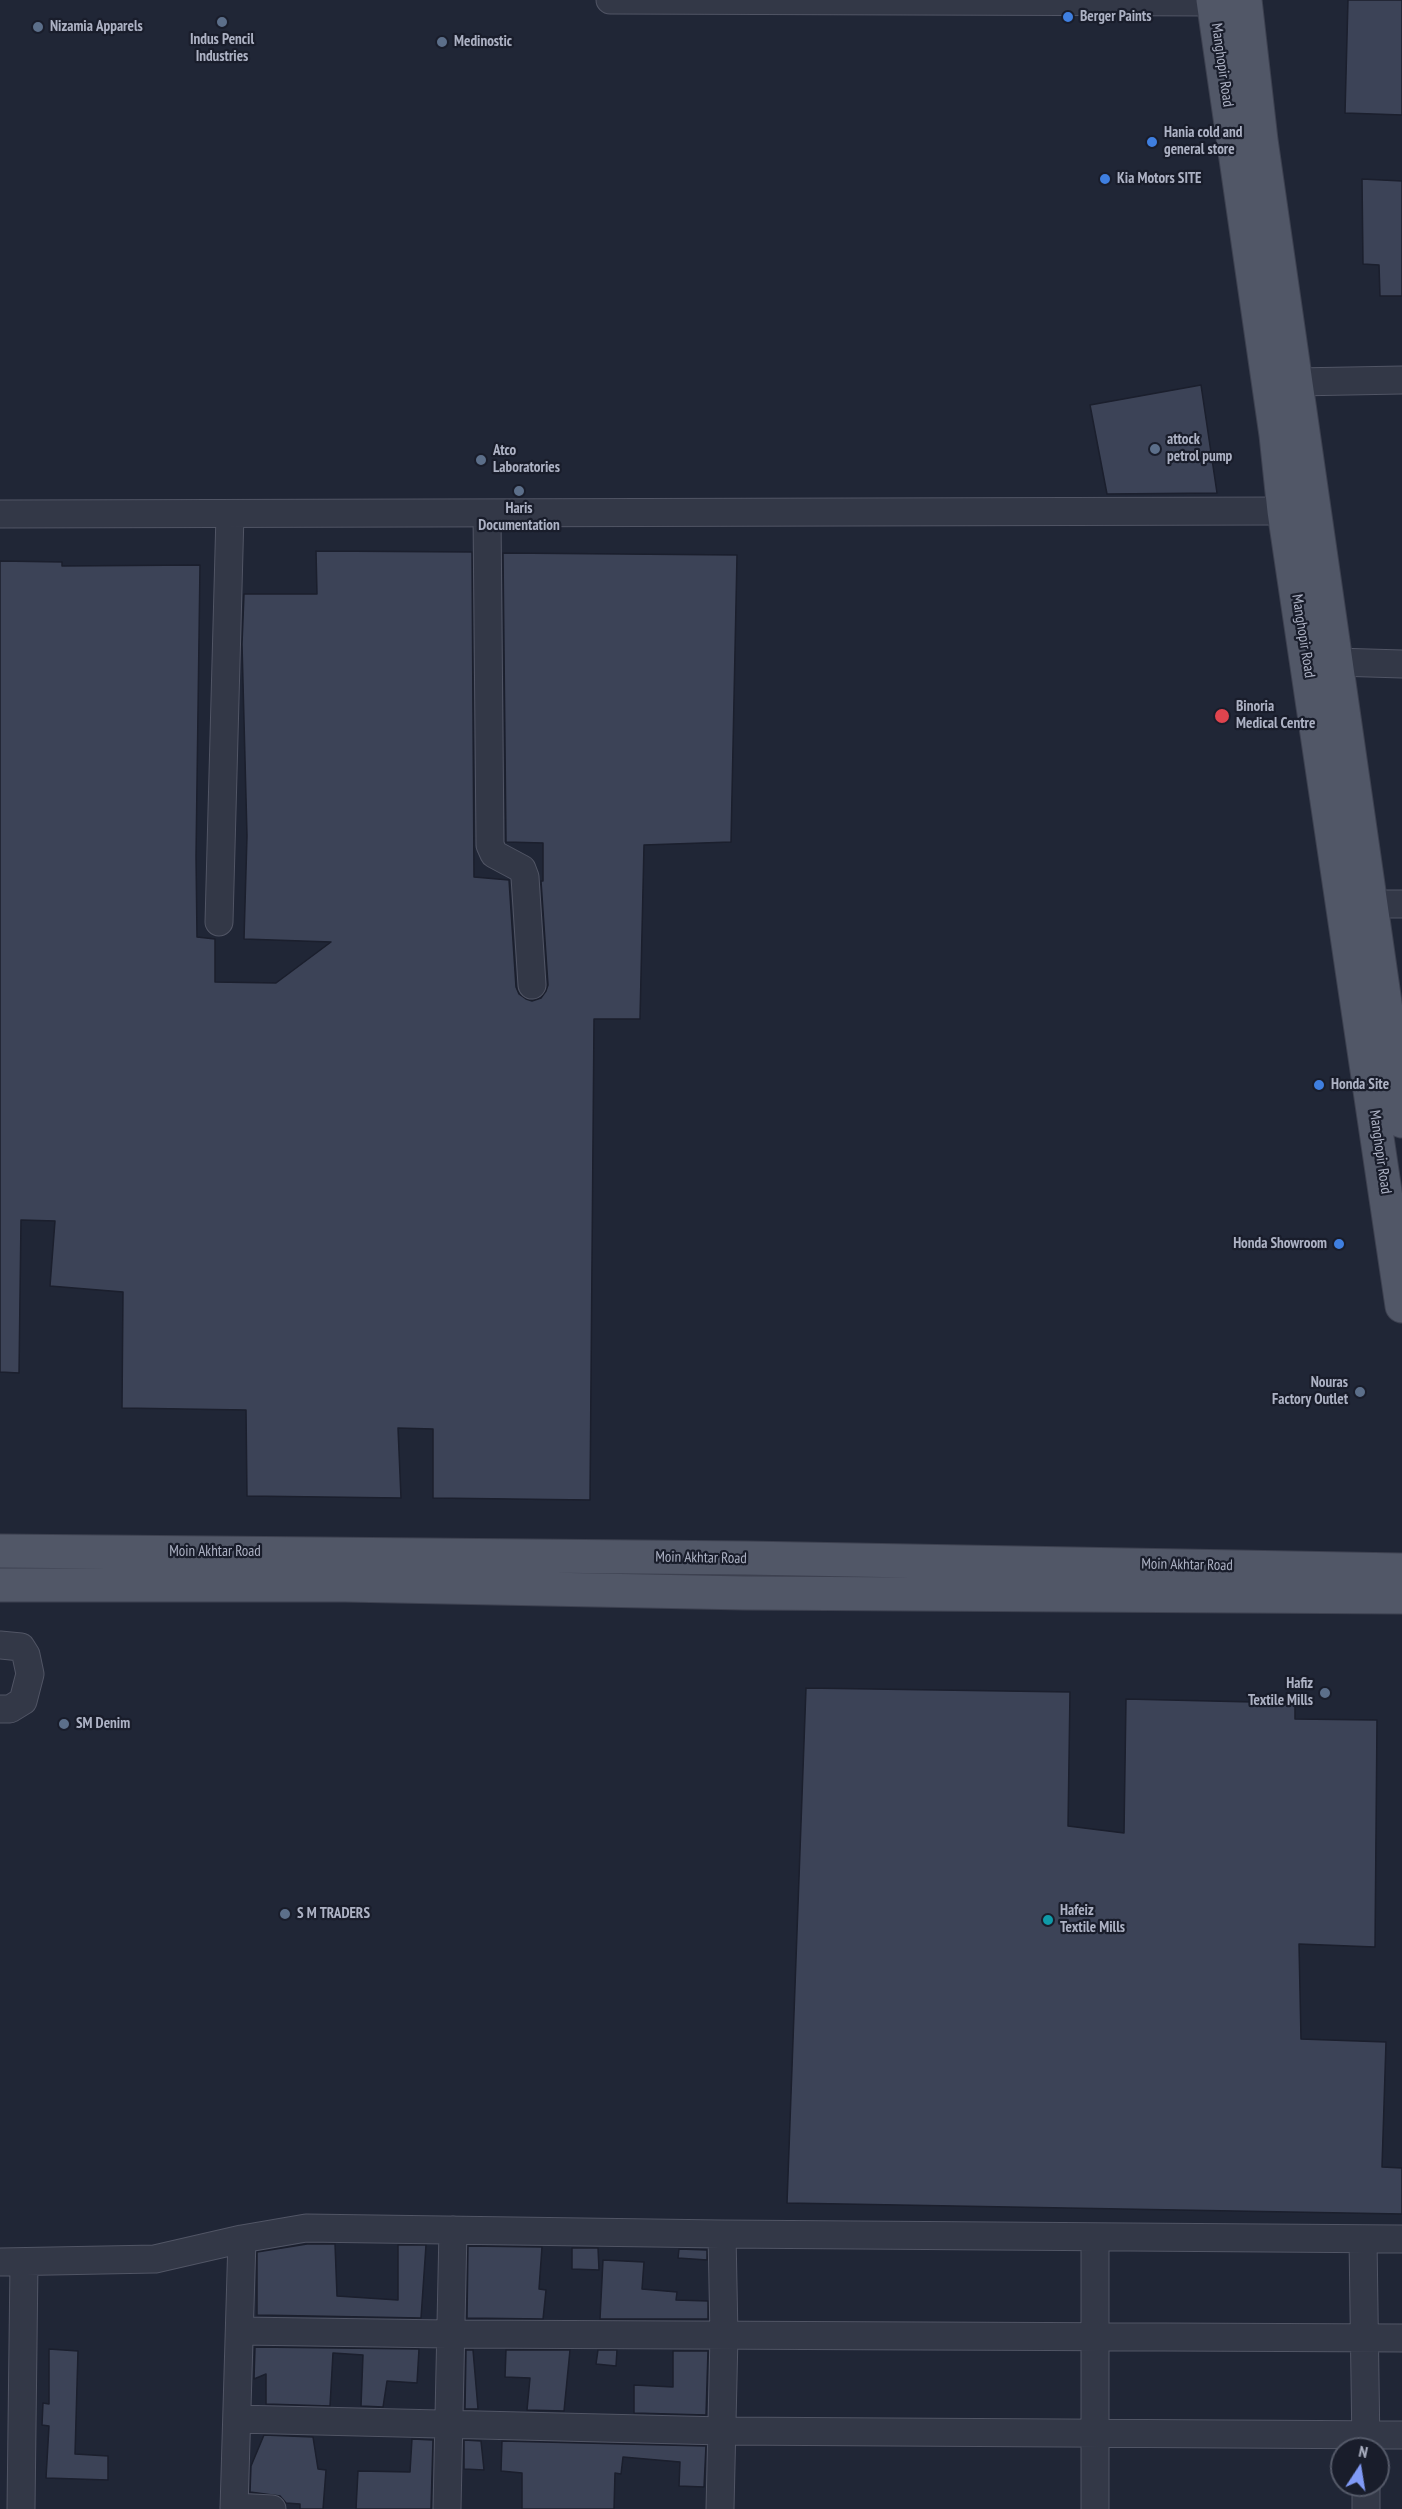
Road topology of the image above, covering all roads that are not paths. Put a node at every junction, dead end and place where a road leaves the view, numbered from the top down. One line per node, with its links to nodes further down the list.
1 (610, 0): 2 (street)
2 (1224, 1): 4 (main road); 5 (main road, Manghopir Road)
3 (1402, 381): 4 (street)
4 (1296, 382): 9 (main road)
5 (1284, 511): 6 (street); 15 (main road, Manghopir Road)
6 (488, 513): 8 (street); 13 (street)
7 (0, 514): 8 (street)
8 (230, 514): 12 (street)
9 (1336, 662): 10 (street); 11 (main road)
10 (1402, 664)
11 (1386, 904): 14 (main road)
12 (219, 922)
13 (532, 985)
14 (1402, 1121)
15 (1402, 1306)
16 (0, 1551): 17 (main road, Moin Akhtar Road)
17 (746, 1558): 18 (main road, Moin Akhtar Road); 20 (main road)
18 (1402, 1570)
19 (0, 1585): 20 (main road, Moin Akhtar Road)
20 (745, 1593): 21 (main road, Moin Akhtar Road)
21 (1402, 1597)
22 (0, 1645): 23 (street)
23 (0, 1709)
24 (453, 2230): 25 (street); 27 (street); 32 (street)
25 (722, 2234): 26 (street); 33 (street)
26 (1095, 2237): 28 (street); 34 (street)
27 (242, 2239): 30 (street); 31 (street)
28 (1363, 2239): 29 (street); 35 (street)
29 (1402, 2239)
30 (12, 2262): 44 (street)
31 (240, 2331): 32 (street); 37 (street)
32 (449, 2334): 33 (street); 38 (street)
33 (724, 2336): 34 (street); 39 (street)
34 (1096, 2337): 35 (street); 40 (street)
35 (1364, 2337): 36 (street); 41 (street)
36 (1402, 2338)
37 (237, 2419): 38 (street); 43 (street)
38 (448, 2425): 39 (street); 46 (street)
39 (723, 2431): 40 (street); 47 (street)
40 (1094, 2433): 42 (street); 48 (street)
41 (1366, 2437)
42 (1330, 2441)
43 (234, 2508): 45 (street)
44 (21, 2509)
45 (272, 2509)
46 (447, 2509)
47 (720, 2509)
48 (1095, 2509)

